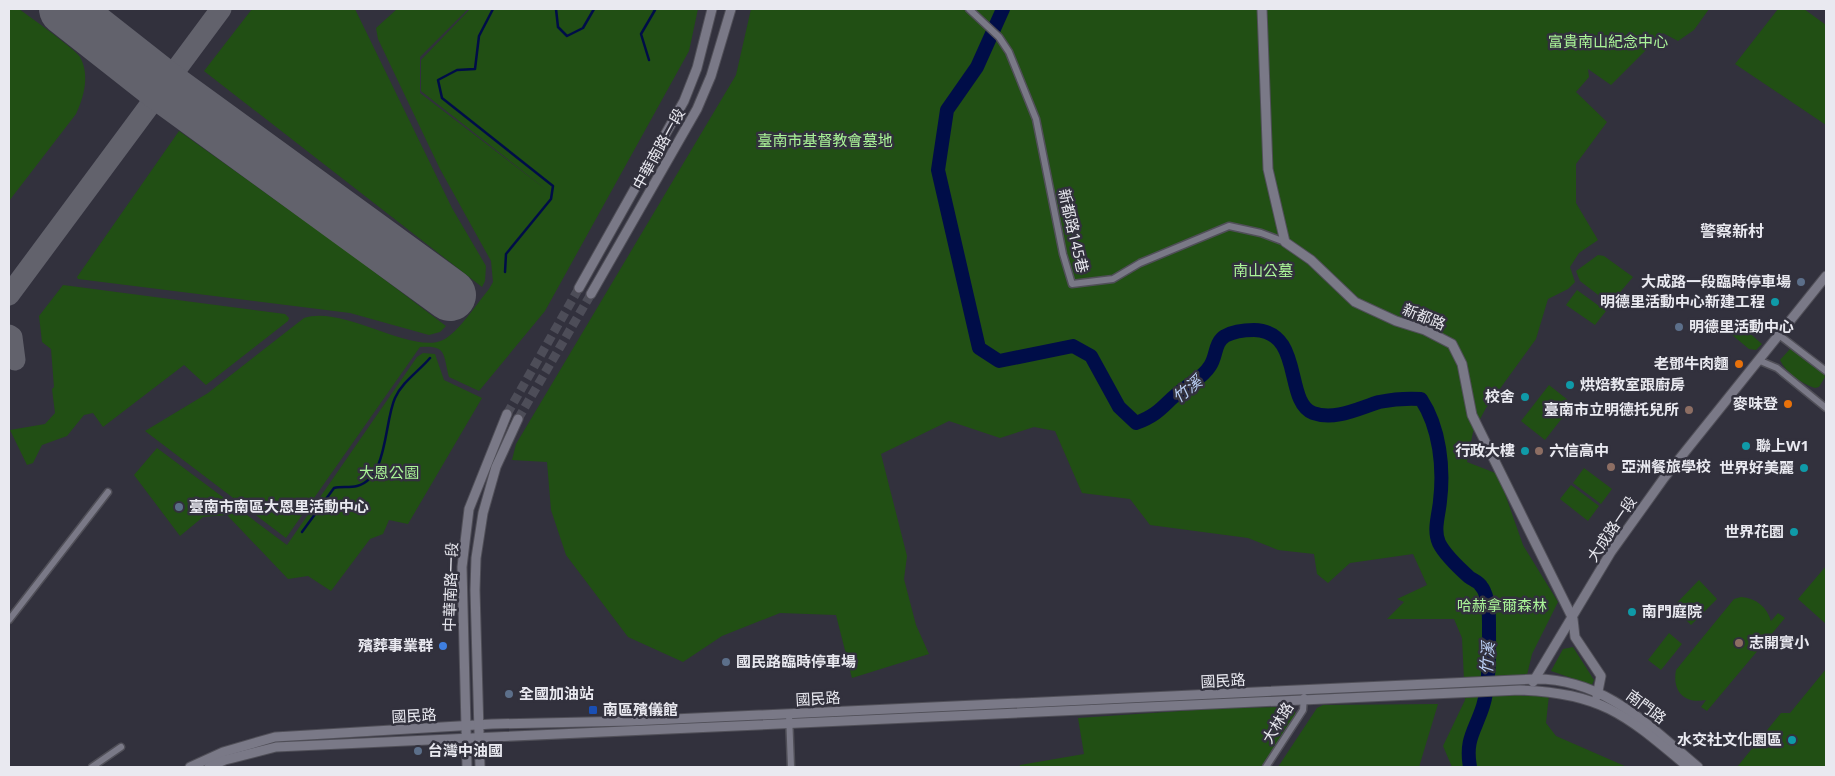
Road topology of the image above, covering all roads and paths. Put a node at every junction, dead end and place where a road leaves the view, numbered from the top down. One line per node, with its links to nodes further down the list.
1 (712, 9): 7 (street, 中華南路一段)
2 (731, 9): 8 (street, 中華南路一段)
3 (969, 9): 5 (street, 新都路145巷)
4 (1262, 9): 5 (street)
5 (1285, 242): 16 (street, 新都路)
6 (1826, 276): 9 (street, 大成路一段)
7 (579, 288)
8 (591, 294)
9 (1780, 335): 10 (street, 大成路一段); 11 (street)
10 (1758, 360): 12 (street); 16 (street, 大成路一段)
11 (1826, 371)
12 (1826, 408)
13 (507, 414): 27 (street, 中華南路一段)
14 (518, 419): 26 (street, 中華南路一段)
15 (108, 492): 17 (street)
16 (1572, 619): 18 (street, 大成路一段); 22 (street, 新都路)
17 (9, 620)
18 (1536, 679): 19 (street); 21 (street, 大成路一段); 22 (street)
19 (1517, 685): 20 (street, 國民路); 21 (street); 23 (street, 國民路)
20 (1304, 690): 23 (street, 大林路); 25 (street, 國民路)
21 (1528, 690): 24 (street)
22 (1598, 691): 24 (street, 新都路); 39 (street, 南門路)
23 (1304, 700): 25 (street, 國民路); 37 (street, 大林路)
24 (1595, 701): 38 (street, 南門路)
25 (789, 718): 26 (street, 國民路); 29 (street, 國民路); 36 (street)
26 (479, 725): 27 (street, 國民路); 29 (street, 中華南路一段)
27 (466, 727): 28 (street, 中華南路一段); 32 (street, 國民路)
28 (466, 738): 29 (street, 國民路); 33 (street, 國民路); 34 (street, 中華南路一段)
29 (479, 738): 35 (street, 中華南路一段)
30 (122, 747): 31 (street)
31 (92, 767)
32 (190, 767)
33 (209, 767)
34 (467, 767)
35 (480, 767)
36 (791, 767)
37 (1266, 767)
38 (1688, 767)
39 (1698, 767)

